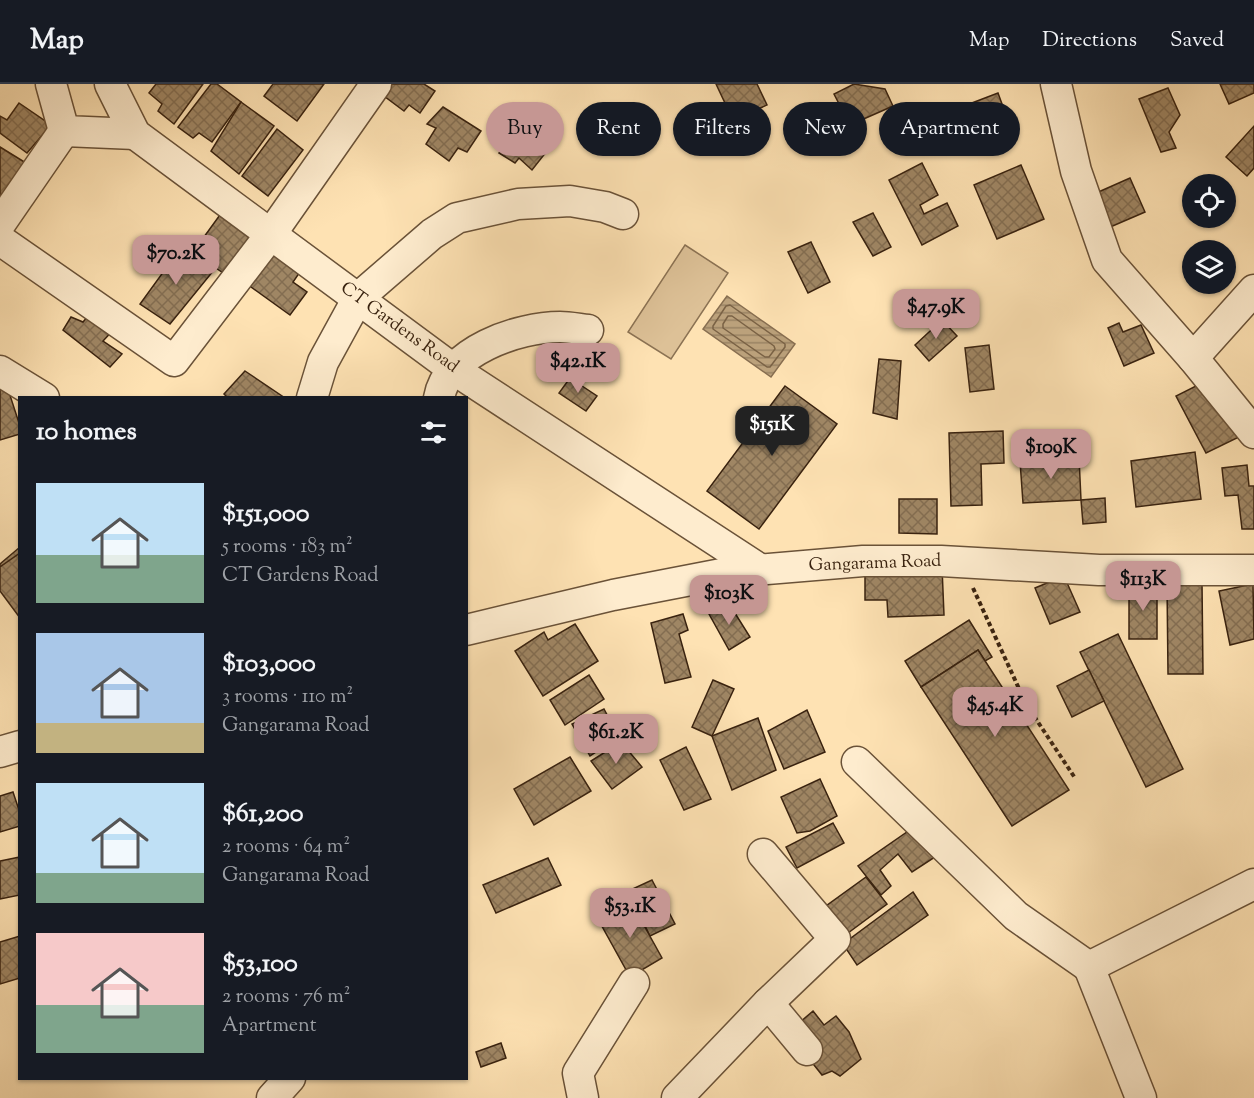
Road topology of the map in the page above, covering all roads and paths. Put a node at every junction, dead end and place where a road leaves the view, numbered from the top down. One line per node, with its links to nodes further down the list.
1 (51, 84): 5 (street)
2 (110, 84): 6 (street, CT Gardens Road)
3 (1056, 84): 14 (street)
4 (367, 88): 9 (street)
5 (63, 131): 6 (street); 8 (street)
6 (135, 134): 9 (street, CT Gardens Road)
7 (623, 214): 12 (street)
8 (0, 224)
9 (271, 234): 10 (street); 12 (street, CT Gardens Road)
10 (0, 240)
11 (1254, 290): 14 (street)
12 (358, 298): 15 (street, CT Gardens Road); 18 (street)
13 (588, 330): 15 (street)
14 (1193, 358): 20 (street)
15 (453, 369): 19 (street); 22 (street, CT Gardens Road)
16 (0, 371): 17 (street)
17 (41, 396)
18 (313, 396)
19 (439, 396)
20 (1254, 433)
21 (963, 562): 22 (street, Gangarama Road); 23 (street, Gangarama Road); 28 (path)
22 (761, 570): 24 (street, Gangarama Road)
23 (1254, 570)
24 (468, 630)
25 (18, 747): 26 (street)
26 (0, 752)
27 (857, 762): 31 (street)
28 (1075, 778)
29 (763, 854): 33 (street)
30 (1254, 884): 31 (street)
31 (1089, 967): 39 (street)
32 (634, 983): 37 (street)
33 (768, 1003): 34 (street); 38 (street)
34 (807, 1050)
35 (288, 1080): 36 (street)
36 (272, 1098)
37 (583, 1098)
38 (677, 1098)
39 (1141, 1098)

